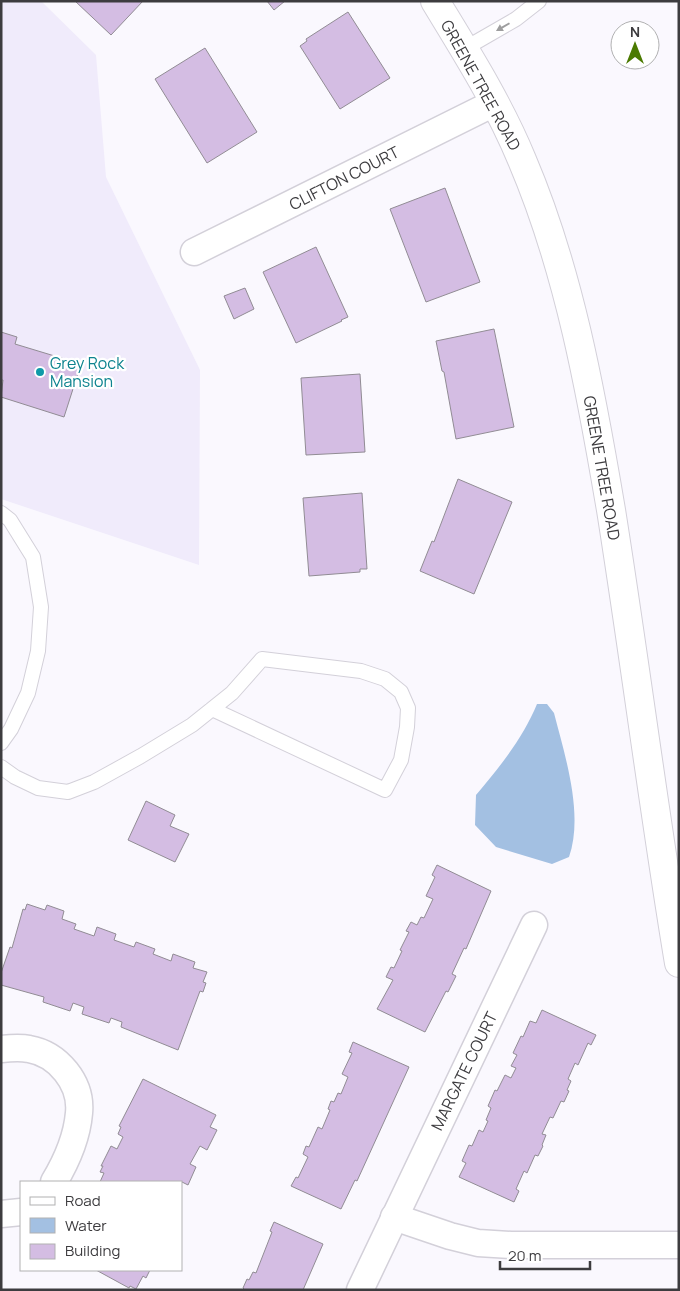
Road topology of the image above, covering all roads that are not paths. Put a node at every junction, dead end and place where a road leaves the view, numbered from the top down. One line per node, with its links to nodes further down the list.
1 (435, 1): 3 (street, GREENE TREE ROAD)
2 (539, 1): 3 (lane, one-way to 3)
3 (464, 49): 4 (street, GREENE TREE ROAD)
4 (494, 103): 5 (street, CLIFTON COURT); 11 (street, GREENE TREE ROAD)
5 (194, 252)
6 (1, 513): 8 (lane)
7 (212, 709): 7 (lane); 9 (lane)
8 (1, 743)
9 (1, 767)
10 (534, 925): 16 (street, MARGATE COURT)
11 (679, 963)
12 (1, 1049): 13 (street)
13 (54, 1181)
14 (20, 1212): 15 (street)
15 (1, 1214)
16 (394, 1217): 17 (street); 18 (street, MARGATE COURT)
17 (679, 1244)
18 (360, 1290)

